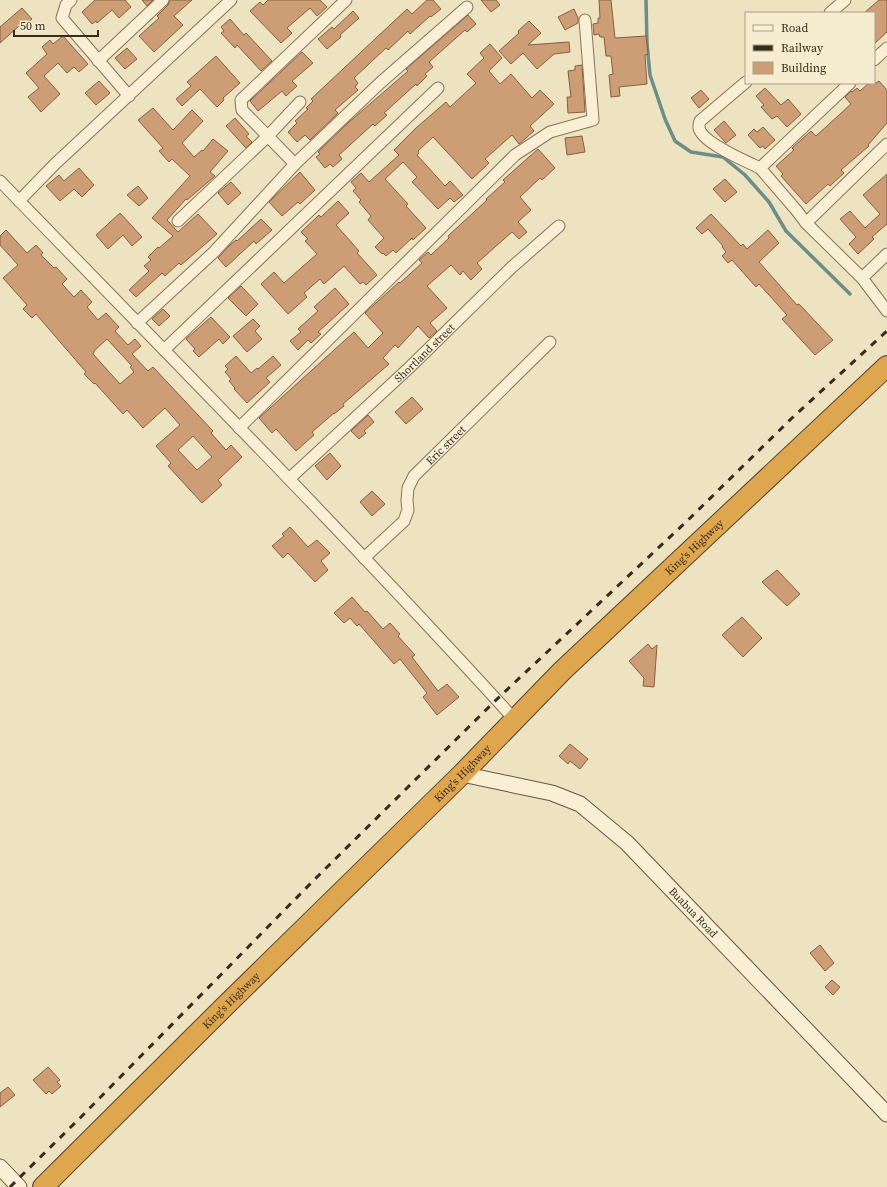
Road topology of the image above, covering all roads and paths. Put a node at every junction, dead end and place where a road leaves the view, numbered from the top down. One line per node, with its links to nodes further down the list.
1 (71, 0): 11 (street)
2 (163, 0): 11 (street)
3 (231, 0): 15 (street)
4 (346, 0): 17 (street)
5 (845, 0): 7 (street)
6 (467, 7): 19 (street)
7 (831, 12)
8 (585, 20): 33 (street)
9 (887, 48): 10 (street)
10 (875, 59)
11 (98, 60): 15 (street)
12 (745, 83): 20 (street)
13 (849, 84): 20 (street)
14 (438, 88): 31 (street)
15 (129, 96): 22 (street)
16 (300, 102): 17 (street)
17 (267, 137): 19 (street); 23 (street)
18 (887, 144): 24 (street)
19 (295, 164): 29 (street)
20 (760, 168): 24 (street)
21 (0, 181): 22 (street)
22 (19, 201): 29 (street)
23 (178, 221)
24 (806, 223): 27 (street)
25 (559, 226): 34 (street, Shortland street)
26 (887, 254): 27 (street)
27 (862, 278): 28 (street)
28 (887, 311)
29 (137, 323): 31 (street)
30 (550, 342): 35 (street, Eric street)
31 (164, 350): 33 (street)
32 (887, 366): 36 (highway, King's Highway)
33 (239, 428): 34 (street)
34 (289, 479): 35 (street)
35 (364, 558): 36 (street)
36 (515, 720): 37 (highway, King's Highway)
37 (462, 774): 38 (street, Buabua Road); 41 (highway, King's Highway)
38 (887, 1114)
39 (0, 1167): 40 (street)
40 (19, 1187)
41 (44, 1187)

